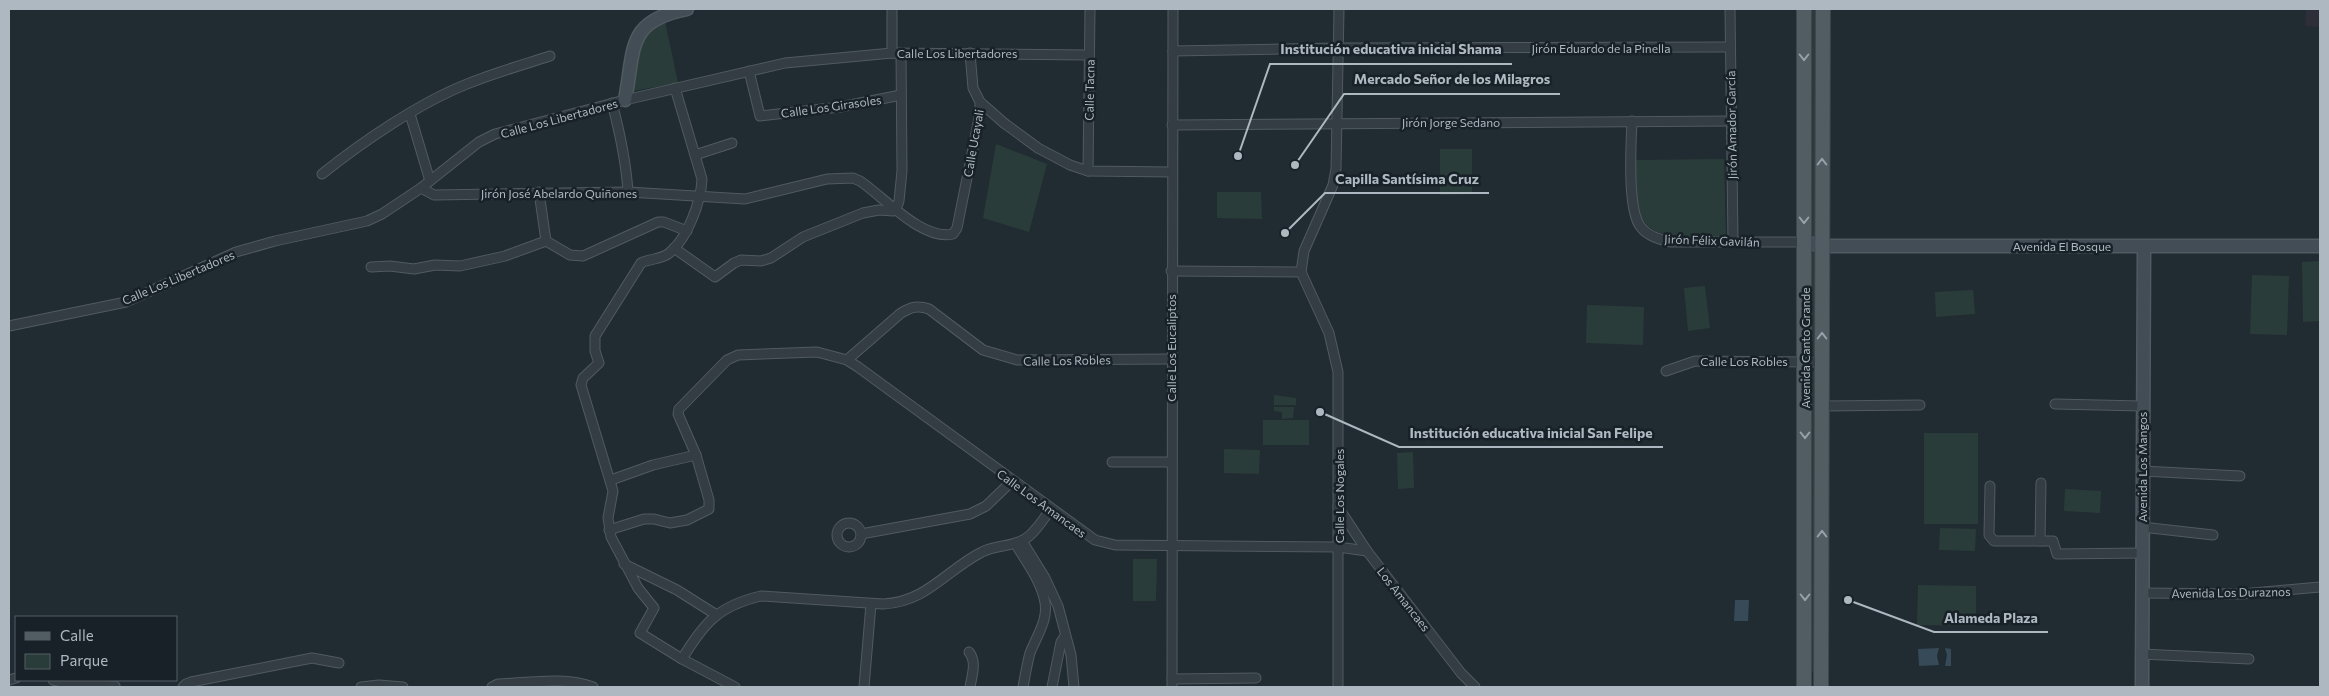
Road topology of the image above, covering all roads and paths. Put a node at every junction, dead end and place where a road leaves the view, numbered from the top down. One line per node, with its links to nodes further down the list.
1 (892, 9): 12 (street)
2 (1090, 9): 14 (street, Calle Tacna)
3 (1173, 9): 11 (street, Calle Los Eucaliptos)
4 (1338, 9): 10 (street)
5 (1730, 9): 9 (street, Jirón Amador García)
6 (1804, 9): 42 (main road, Avenida Canto Grande, one-way to 42)
7 (1823, 9): 43 (main road, Avenida Canto Grande, one-way to 7)
8 (679, 10): 19 (street)
9 (1730, 47): 10 (street, Jirón Eduardo de la Pinella); 24 (street, Jirón Amador García)
10 (1338, 48): 11 (street, Jirón Eduardo de la Pinella); 25 (street)
11 (1172, 51): 26 (street, Calle Los Eucaliptos)
12 (897, 53): 13 (street, Calle Los Libertadores); 16 (street, Calle Los Libertadores); 18 (street)
13 (970, 53): 14 (street, Calle Los Libertadores); 20 (street, Calle Ucayali)
14 (1089, 55): 29 (street, Calle Tacna)
15 (550, 56): 22 (street)
16 (749, 71): 17 (street, Calle Los Libertadores); 18 (street, Calle Los Girasoles)
17 (675, 88): 19 (street, Calle Los Libertadores); 28 (street)
18 (901, 95): 37 (street)
19 (625, 100): 21 (street, Calle Los Libertadores)
20 (980, 102): 29 (street); 39 (street, Calle Ucayali)
21 (612, 103): 32 (street, Calle Los Libertadores); 35 (street)
22 (410, 114): 31 (street); 32 (street)
23 (1632, 121): 24 (street, Jirón Jorge Sedano); 25 (street, Jirón Jorge Sedano); 41 (street, Jirón Félix Gavilán)
24 (1730, 121): 41 (street, Jirón Amador García)
25 (1336, 123): 26 (street, Jirón Jorge Sedano); 49 (street)
26 (1172, 125): 30 (street, Calle Los Eucaliptos)
27 (732, 143): 28 (street)
28 (694, 155): 36 (street)
29 (1088, 171): 30 (street)
30 (1172, 172): 48 (street, Calle Los Eucaliptos)
31 (322, 174)
32 (430, 181): 33 (street, Calle Los Libertadores)
33 (421, 188): 34 (street, Jirón José Abelardo Quiñones); 50 (street, Calle Los Libertadores)
34 (539, 192): 35 (street, Jirón José Abelardo Quiñones); 40 (street)
35 (628, 192): 36 (street, Jirón José Abelardo Quiñones)
36 (699, 198): 37 (street, Jirón José Abelardo Quiñones); 38 (street)
37 (896, 209): 39 (street, Jirón José Abelardo Quiñones); 46 (street)
38 (687, 231): 40 (street); 46 (street)
39 (953, 234)
40 (546, 241): 47 (street)
41 (1733, 242): 42 (street, Jirón Félix Gavilán)
42 (1804, 242): 43 (street, Avenida El Bosque); 53 (main road, Avenida Canto Grande)
43 (1822, 246): 44 (street, Avenida El Bosque); 54 (main road, Avenida Canto Grande, one-way to 43)
44 (2144, 246): 45 (street, Avenida El Bosque); 59 (street, Avenida Los Mangos)
45 (2320, 246)
46 (674, 248): 65 (street)
47 (371, 267)
48 (1171, 271): 49 (street); 51 (street, Calle Los Eucaliptos)
49 (1301, 272): 69 (street, Calle Los Nogales)
50 (9, 326)
51 (1171, 359): 52 (street, Calle Los Robles); 62 (street, Calle Los Eucaliptos)
52 (847, 360): 60 (street, Calle Los Amancaes); 66 (street, Calle Los Amancaes)
53 (1805, 361): 54 (street, Calle Los Robles); 55 (street, Calle Los Robles); 109 (main road, Avenida Canto Grande, one-way to 109)
54 (1822, 362): 58 (main road, Avenida Canto Grande)
55 (1666, 371)
56 (2055, 404): 59 (street)
57 (1920, 405): 58 (street)
58 (1822, 406): 110 (main road, Avenida Canto Grande, one-way to 58)
59 (2142, 406): 63 (street, Avenida Los Mangos)
60 (696, 455): 65 (street); 72 (street)
61 (1112, 462): 62 (street)
62 (1172, 462): 77 (street, Calle Los Eucaliptos)
63 (2142, 471): 64 (street); 71 (street, Avenida Los Mangos)
64 (2240, 476)
65 (611, 480): 72 (street)
66 (1012, 482): 70 (street, Calle Los Amancaes); 73 (street)
67 (2041, 483): 75 (street)
68 (1990, 486): 75 (street)
69 (1338, 506): 78 (street, Calle Los Nogales); 79 (street, Los Amancaes)
70 (1051, 509): 76 (street); 77 (street, Calle Los Amancaes)
71 (2142, 527): 74 (street); 80 (street, Avenida Los Mangos)
72 (609, 530): 81 (street)
73 (861, 534)
74 (2213, 535)
75 (2040, 541): 80 (street)
76 (1018, 542): 84 (street); 86 (street); 104 (street)
77 (1172, 546): 78 (street, Calle Los Amancaes); 94 (street, Calle Los Eucaliptos)
78 (1338, 547): 79 (street, Calle Los Amancaes); 107 (street, Calle Los Nogales)
79 (1367, 551): 108 (street, Los Amancaes)
80 (2142, 554): 83 (street, Avenida Los Mangos)
81 (624, 564): 85 (street); 89 (street)
82 (2320, 587): 83 (street, Avenida Los Duraznos)
83 (2142, 593): 88 (street, Avenida Los Mangos)
84 (871, 604): 85 (street); 102 (street)
85 (715, 614): 89 (street)
86 (1065, 636): 105 (street); 106 (street)
87 (968, 652): 103 (street)
88 (2141, 654): 90 (street); 111 (street, Avenida Los Mangos)
89 (682, 659): 101 (street)
90 (2249, 659)
91 (339, 663): 96 (street)
92 (1256, 678): 94 (street)
93 (58, 681): 95 (street)
94 (1172, 683)
95 (115, 686)
96 (183, 687)
97 (362, 687): 98 (street)
98 (403, 687)
99 (492, 687): 100 (street)
100 (593, 687)
101 (735, 687)
102 (864, 687)
103 (970, 687)
104 (1023, 687)
105 (1052, 687)
106 (1074, 687)
107 (1338, 687)
108 (1475, 687)
109 (1804, 687)
110 (1821, 687)
111 (2142, 687)

